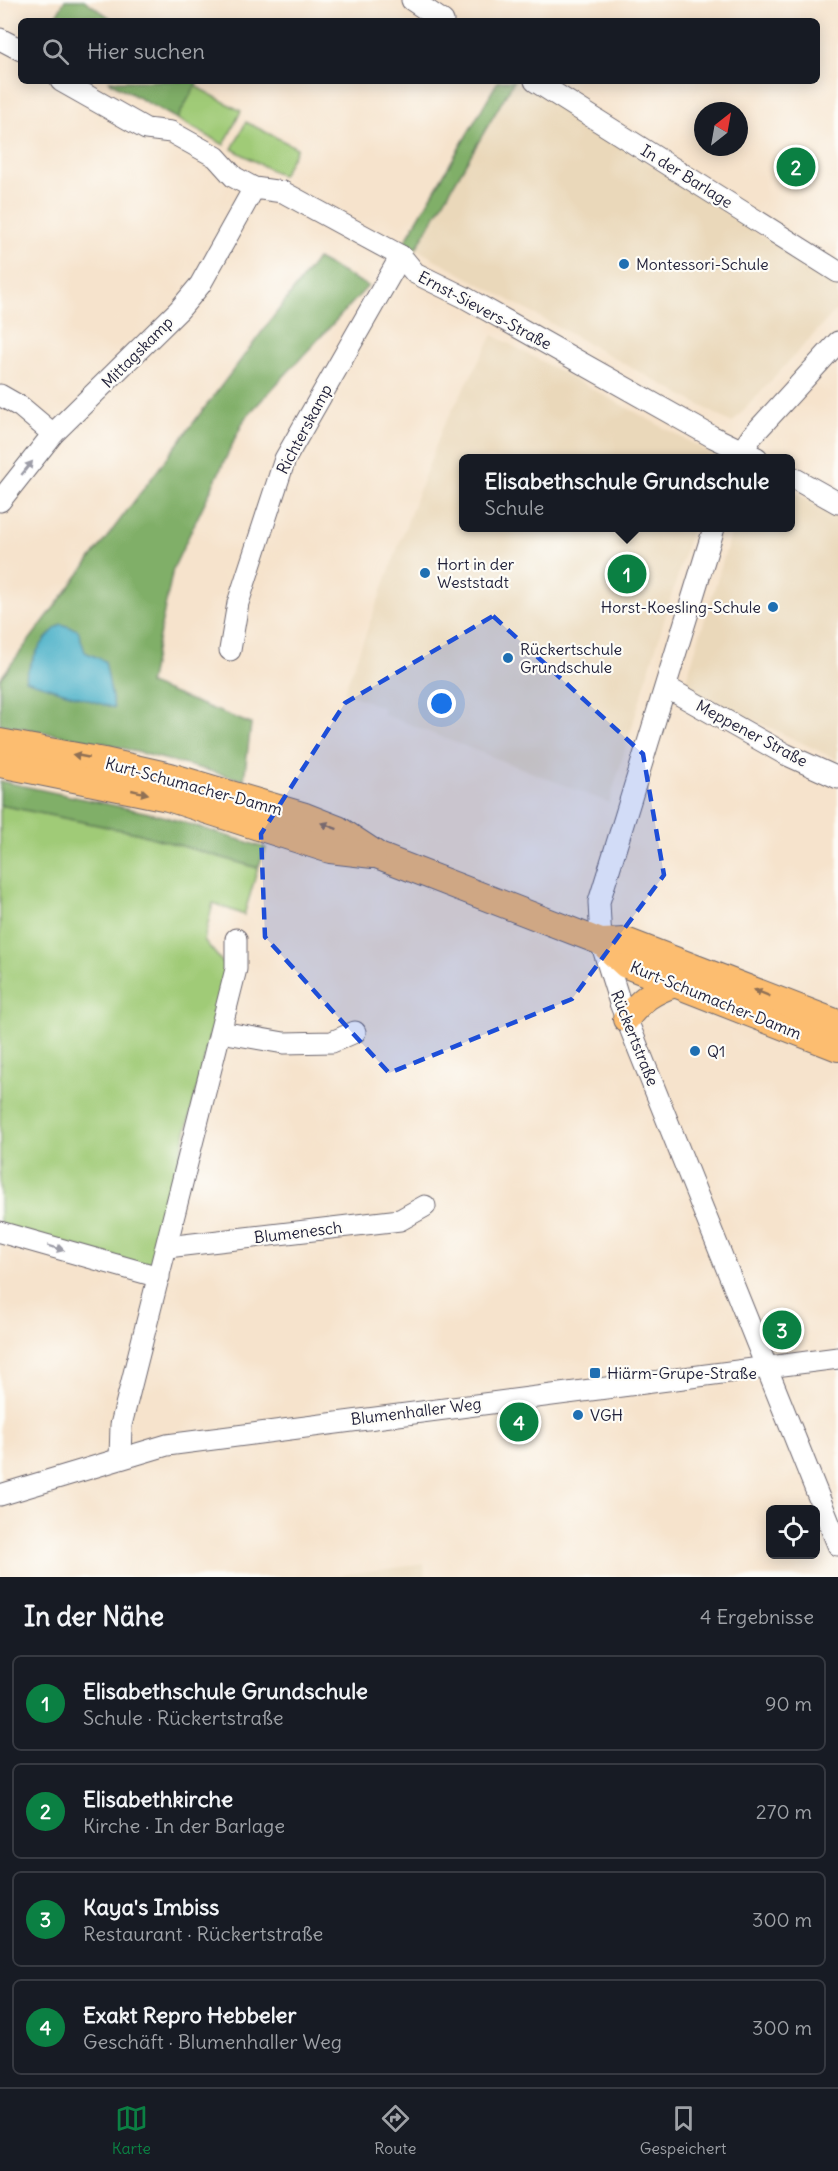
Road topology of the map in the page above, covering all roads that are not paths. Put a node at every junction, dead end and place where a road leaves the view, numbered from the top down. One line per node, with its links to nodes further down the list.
1 (412, 0): 2 (street)
2 (439, 18)
3 (0, 39): 4 (street)
4 (18, 48)
5 (66, 84): 7 (street, Ernst-Sievers-Straße)
6 (540, 84): 9 (street, In der Barlage)
7 (254, 188): 8 (street, Ernst-Sievers-Straße); 12 (street, Mittagskamp)
8 (400, 256): 13 (street, Ernst-Sievers-Straße); 19 (street, Richterskamp)
9 (838, 272)
10 (838, 342): 14 (street)
11 (0, 395): 12 (street)
12 (53, 434): 16 (street, Mittagskamp, one-way to 12)
13 (741, 454)
14 (747, 454)
15 (795, 479): 17 (street)
16 (0, 501)
17 (838, 503)
18 (713, 532): 20 (street, Rückertstraße)
19 (230, 650)
20 (666, 687): 23 (street, Meppener Straße); 26 (street, Rückertstraße)
21 (0, 742): 24 (main road, Kurt-Schumacher-Damm, one-way to 21)
22 (0, 764): 24 (main road, Kurt-Schumacher-Damm, one-way to 24)
23 (838, 778)
24 (379, 856): 26 (main road, Kurt-Schumacher-Damm)
25 (236, 939): 30 (street)
26 (601, 942): 27 (main road, Kurt-Schumacher-Damm); 28 (street, Rückertstraße); 29 (main road, Kurt-Schumacher-Damm, one-way to 26)
27 (675, 984): 28 (main road); 32 (main road, Kurt-Schumacher-Damm)
28 (626, 1019): 38 (street, Rückertstraße)
29 (838, 1023)
30 (221, 1032): 31 (street); 35 (street)
31 (355, 1032)
32 (838, 1048)
33 (425, 1206): 35 (street, Blumenesch)
34 (0, 1232): 36 (street, one-way to 36)
35 (167, 1247): 36 (street)
36 (159, 1277): 39 (street)
37 (838, 1358): 38 (street, Blumenhaller Weg)
38 (768, 1366): 39 (street, Blumenhaller Weg); 41 (street)
39 (120, 1458): 40 (street, Blumenhaller Weg)
40 (0, 1495)
41 (838, 1545)

